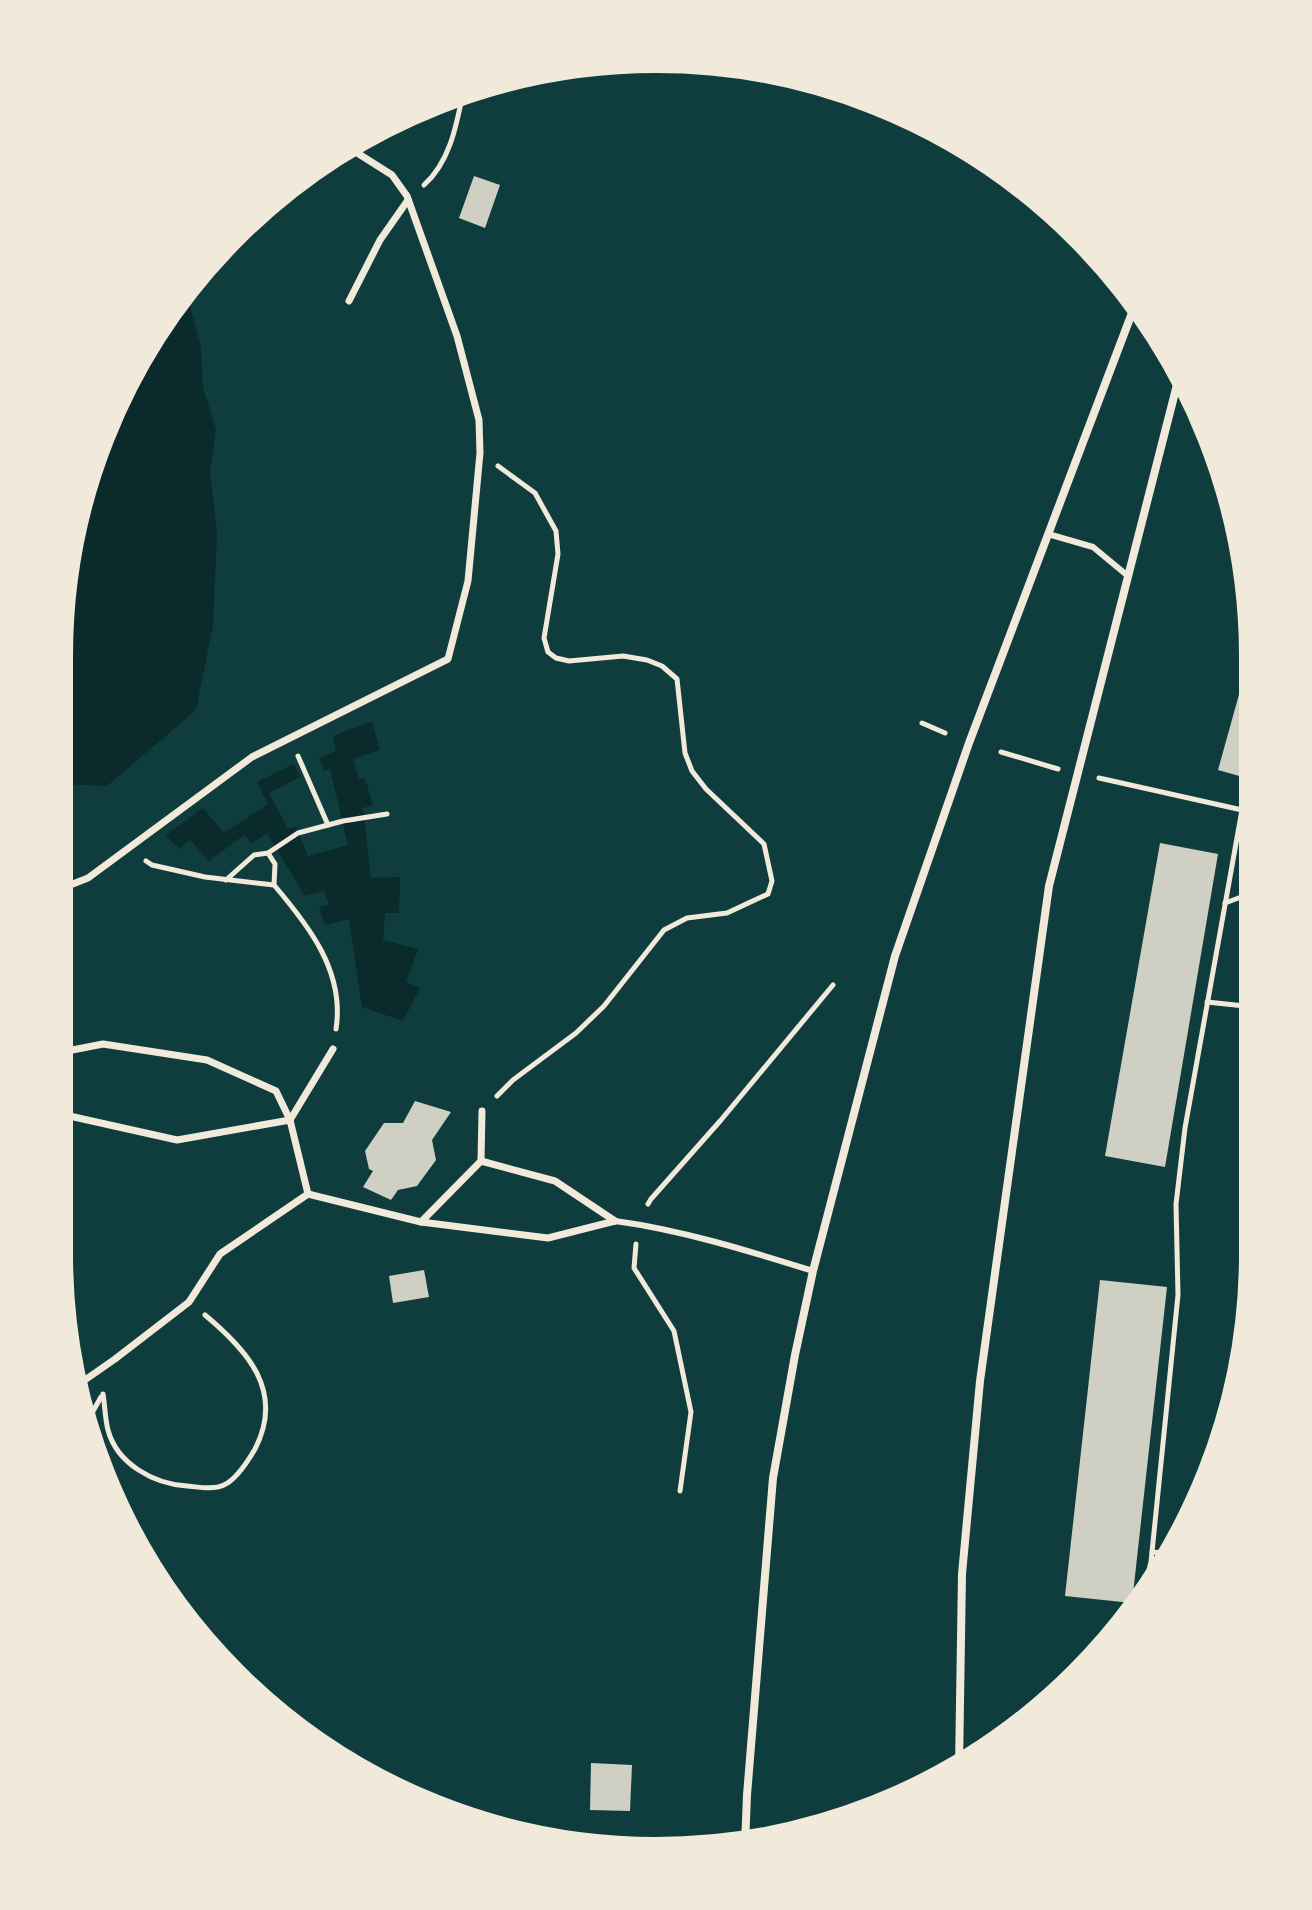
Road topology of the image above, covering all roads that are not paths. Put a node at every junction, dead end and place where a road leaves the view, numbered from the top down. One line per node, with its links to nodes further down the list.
1 (355, 151): 2 (street)
2 (408, 200): 3 (street); 8 (street)
3 (349, 301)
4 (1132, 312): 6 (street)
5 (1177, 385): 7 (street)
6 (1048, 534): 7 (lane); 18 (street)
7 (1128, 576): 20 (street)
8 (68, 886)
9 (333, 1049): 13 (street)
10 (68, 1051): 13 (street)
11 (482, 1111): 14 (street)
12 (68, 1116): 13 (street)
13 (290, 1120): 15 (street)
14 (481, 1161): 16 (street); 17 (street)
15 (308, 1194): 17 (street); 19 (street)
16 (615, 1221): 17 (street); 18 (lane)
17 (421, 1222)
18 (813, 1271): 21 (street)
19 (82, 1382)
20 (959, 1757)
21 (745, 1835)

